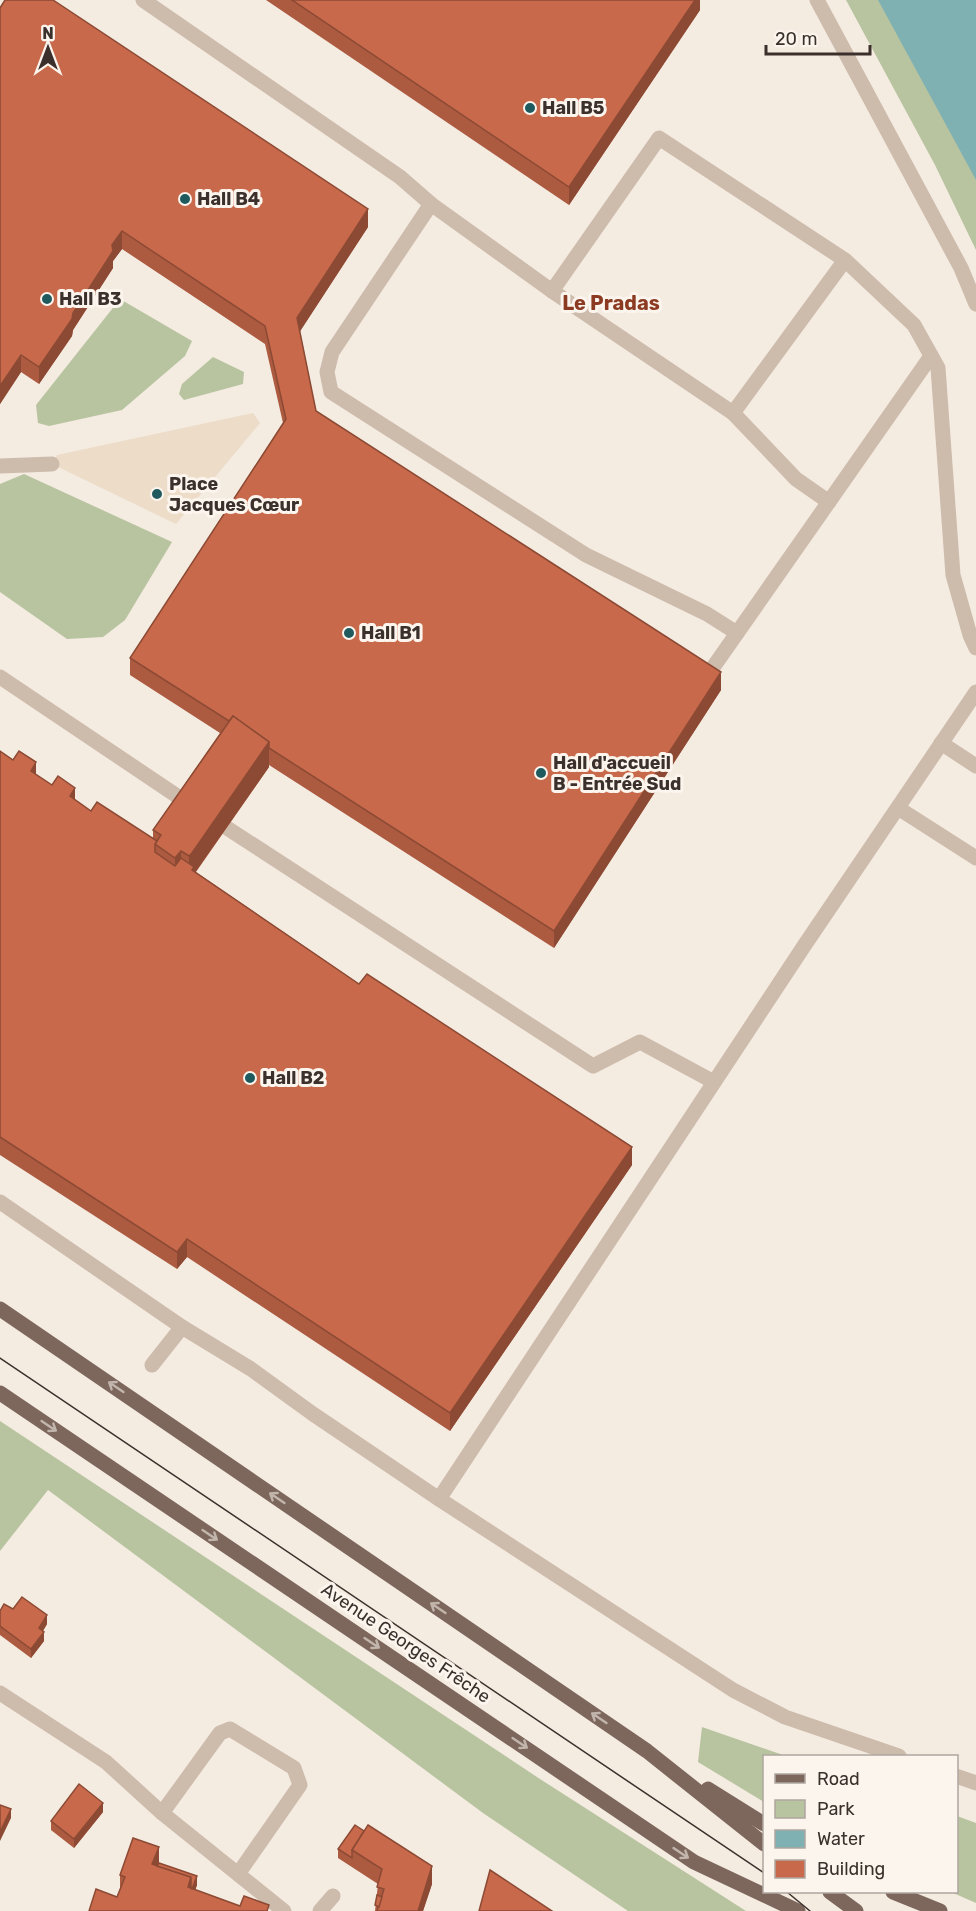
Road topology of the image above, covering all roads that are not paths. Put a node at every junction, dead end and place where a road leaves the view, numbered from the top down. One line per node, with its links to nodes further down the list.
1 (143, 0): 3 (lane)
2 (817, 0): 6 (lane)
3 (431, 204): 5 (lane); 12 (lane)
4 (845, 260): 5 (lane); 7 (lane); 8 (lane)
5 (552, 291): 8 (lane)
6 (976, 304)
7 (931, 356): 11 (lane); 13 (lane)
8 (733, 412): 11 (lane)
9 (51, 464): 10 (lane)
10 (0, 466)
11 (829, 502): 12 (lane)
12 (737, 633): 14 (lane)
13 (976, 648)
14 (707, 676)
15 (0, 677): 19 (lane)
16 (976, 692): 17 (lane)
17 (941, 743): 18 (lane); 20 (lane)
18 (976, 765)
19 (189, 804)
20 (898, 808): 22 (lane); 23 (lane)
21 (227, 828): 23 (lane)
22 (976, 858)
23 (714, 1082): 29 (lane)
24 (0, 1202): 26 (lane)
25 (0, 1309): 31 (main road, one-way to 25)
26 (182, 1327): 27 (lane); 29 (lane)
27 (152, 1365)
28 (0, 1393): 44 (main road, Avenue Georges Frêche, one-way to 44)
29 (439, 1499): 32 (lane)
30 (0, 1693): 35 (lane)
31 (647, 1751): 36 (main road); 37 (main road)
32 (896, 1755)
33 (958, 1776): 34 (lane)
34 (976, 1783)
35 (162, 1813): 38 (lane); 38 (lane)
36 (763, 1823)
37 (763, 1842)
38 (238, 1874): 42 (lane)
39 (831, 1893): 45 (main road)
40 (895, 1893): 46 (main road)
41 (333, 1896): 43 (lane)
42 (285, 1911)
43 (320, 1911)
44 (798, 1911)
45 (856, 1911)
46 (940, 1911)

